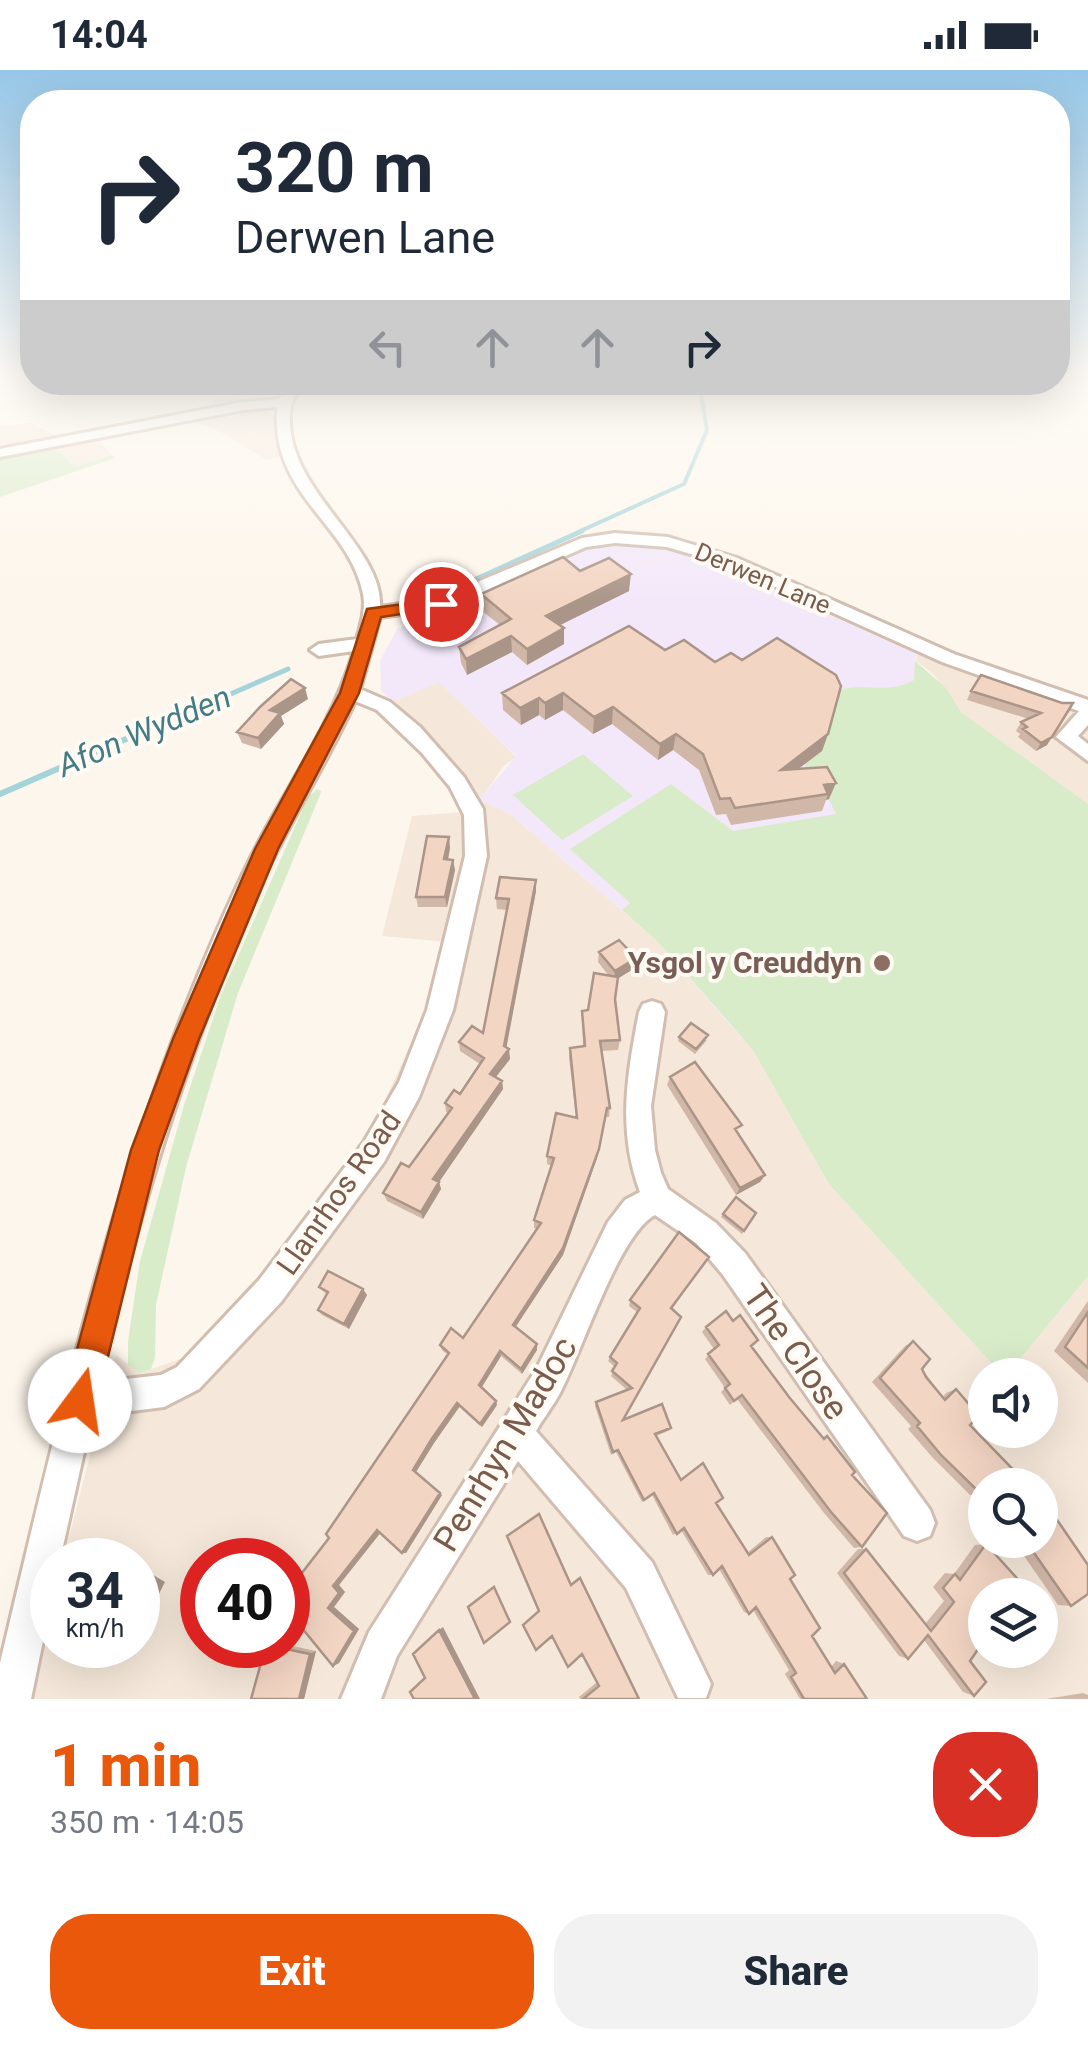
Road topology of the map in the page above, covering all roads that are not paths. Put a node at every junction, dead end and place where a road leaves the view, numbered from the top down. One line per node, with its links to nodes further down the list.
1 (287, 451): 2 (street)
2 (373, 613): 3 (street); 6 (street, Derwen Lane)
3 (364, 644): 4 (street); 5 (street)
4 (319, 650)
5 (349, 693): 10 (street); 10 (street, Llanrhos Road)
6 (1088, 710): 7 (street)
7 (1088, 754)
8 (652, 1012): 9 (street)
9 (657, 1199): 11 (street, Penrhyn Madoc); 12 (street, The Close)
10 (80, 1401): 14 (street)
11 (517, 1434): 13 (street); 15 (street, Penrhyn Madoc)
12 (917, 1524)
13 (692, 1684)
14 (11, 1699)
15 (361, 1699)

